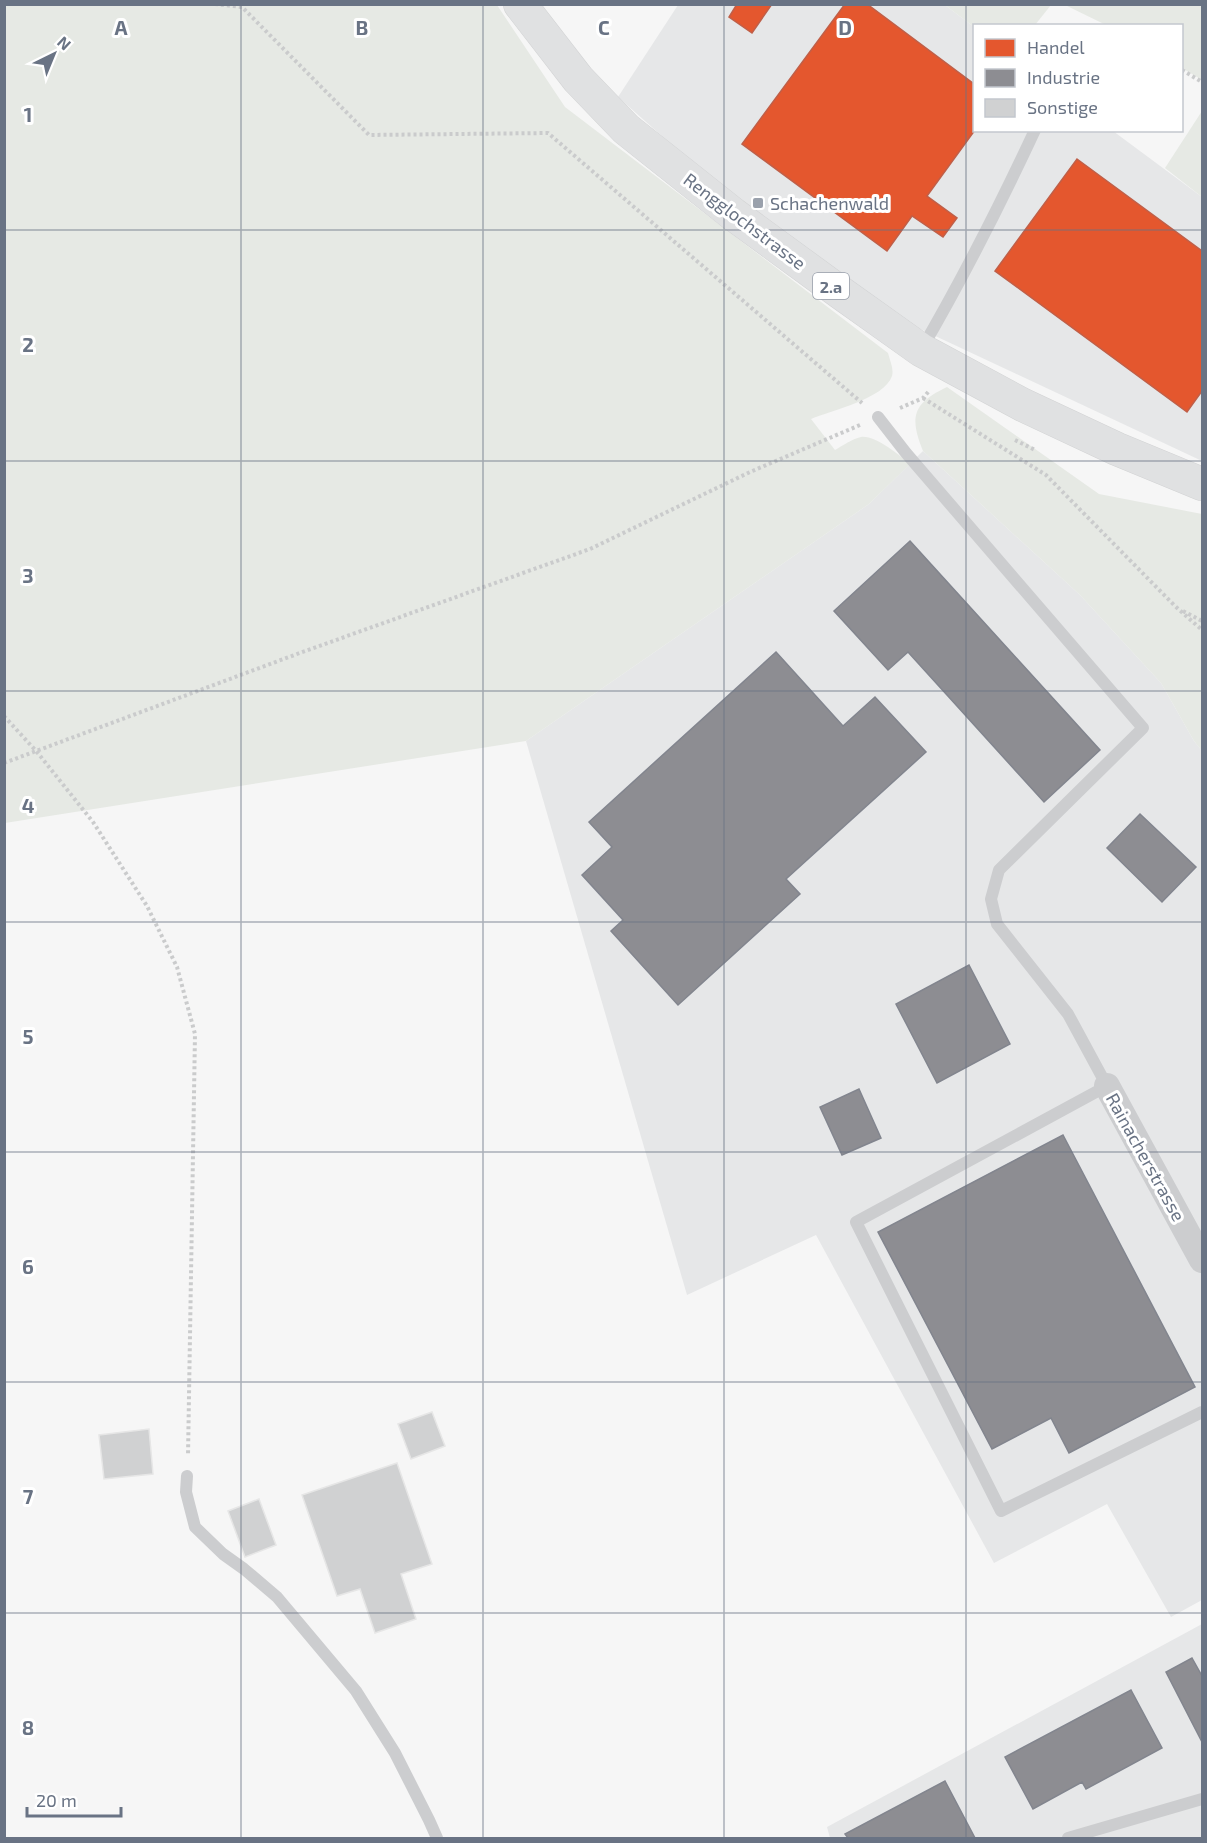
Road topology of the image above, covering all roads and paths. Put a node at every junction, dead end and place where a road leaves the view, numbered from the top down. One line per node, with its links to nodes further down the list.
1 (215, 4): 8 (path)
2 (520, 4): 6 (main road, Rengglochstrasse / 2.a)
3 (1183, 71): 4 (path)
4 (1203, 82)
5 (1034, 132): 6 (lane)
6 (935, 357): 7 (path); 9 (main road, Rengglochstrasse / 2.a)
7 (923, 398): 8 (path); 10 (path)
8 (878, 417): 14 (path); 16 (lane)
9 (1203, 484)
10 (1175, 606): 11 (path); 12 (path)
11 (1203, 621)
12 (1203, 630)
13 (4, 716): 14 (path)
14 (37, 752): 15 (path); 19 (path)
15 (4, 763)
16 (1107, 1086): 17 (street, Rainacherstrasse); 18 (lane)
17 (1203, 1260)
18 (1203, 1412)
19 (187, 1476): 21 (lane)
20 (1203, 1799): 22 (lane)
21 (437, 1839)
22 (1068, 1839)

